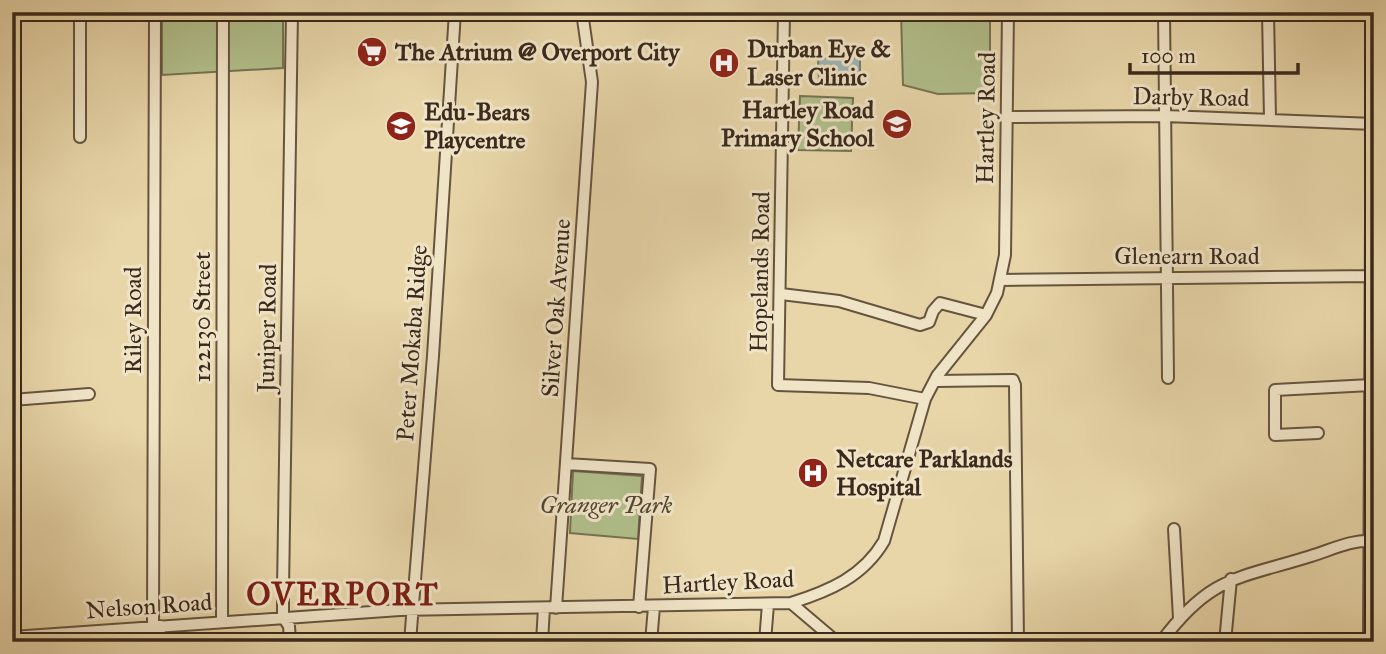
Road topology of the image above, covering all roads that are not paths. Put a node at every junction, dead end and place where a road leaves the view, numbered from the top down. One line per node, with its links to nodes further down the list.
1 (80, 12): 18 (street)
2 (155, 12): 45 (street, Riley Road)
3 (223, 12): 44 (street, 122130 Street)
4 (292, 12): 42 (street, Juniper Road)
5 (455, 12): 13 (street, Peter Mokaba Ridge)
6 (461, 12): 13 (street, Peter Mokaba Ridge)
7 (582, 12): 31 (street, Silver Oak Avenue)
8 (784, 12): 22 (street, Hopelands Road)
9 (1008, 12): 15 (street, Hartley Road)
10 (1164, 12): 14 (street)
11 (1268, 12): 16 (street)
12 (1372, 12): 17 (street)
13 (454, 47): 41 (street, Peter Mokaba Ridge)
14 (1165, 116): 15 (street, Darby Road); 16 (street, Darby Road); 20 (street)
15 (1006, 117): 21 (street, Hartley Road)
16 (1270, 119): 17 (street, Darby Road)
17 (1372, 124): 19 (street)
18 (79, 137)
19 (1372, 276): 20 (street, Glenearn Road); 26 (street)
20 (1166, 277): 21 (street, Glenearn Road); 24 (street)
21 (1000, 280): 23 (street, Hartley Road)
22 (781, 294): 23 (street); 28 (street, Hopelands Road)
23 (986, 315): 25 (street, Hartley Road)
24 (1168, 378)
25 (935, 381): 28 (street, Hartley Road); 54 (street)
26 (1371, 385): 30 (street); 33 (street)
27 (89, 394): 29 (street)
28 (925, 399): 35 (street, Hartley Road)
29 (12, 400)
30 (1318, 433)
31 (566, 464): 37 (street); 40 (street, Silver Oak Avenue)
32 (1174, 529): 43 (street)
33 (1372, 540): 34 (street); 57 (street)
34 (1231, 579): 43 (street); 56 (street)
35 (791, 603): 36 (street, Hartley Road); 53 (street)
36 (768, 604): 38 (street, Hartley Road); 52 (street)
37 (639, 607): 38 (street, Hartley Road); 40 (street, Hartley Road)
38 (654, 607): 51 (street)
39 (544, 608): 40 (street, Hartley Road); 41 (street, Hartley Road); 50 (street)
40 (556, 608)
41 (414, 610): 42 (street, Nelson Road); 49 (street, Peter Mokaba Ridge)
42 (283, 617): 44 (street, Nelson Road); 48 (street, Juniper Road)
43 (1179, 618): 55 (street)
44 (222, 621): 45 (street, Nelson Road)
45 (157, 627): 46 (street, Nelson Road); 47 (street, Riley Road)
46 (12, 637)
47 (160, 642)
48 (289, 642)
49 (410, 642)
50 (542, 642)
51 (651, 642)
52 (765, 642)
53 (836, 642)
54 (1018, 642)
55 (1161, 642)
56 (1225, 642)
57 (1369, 642)

